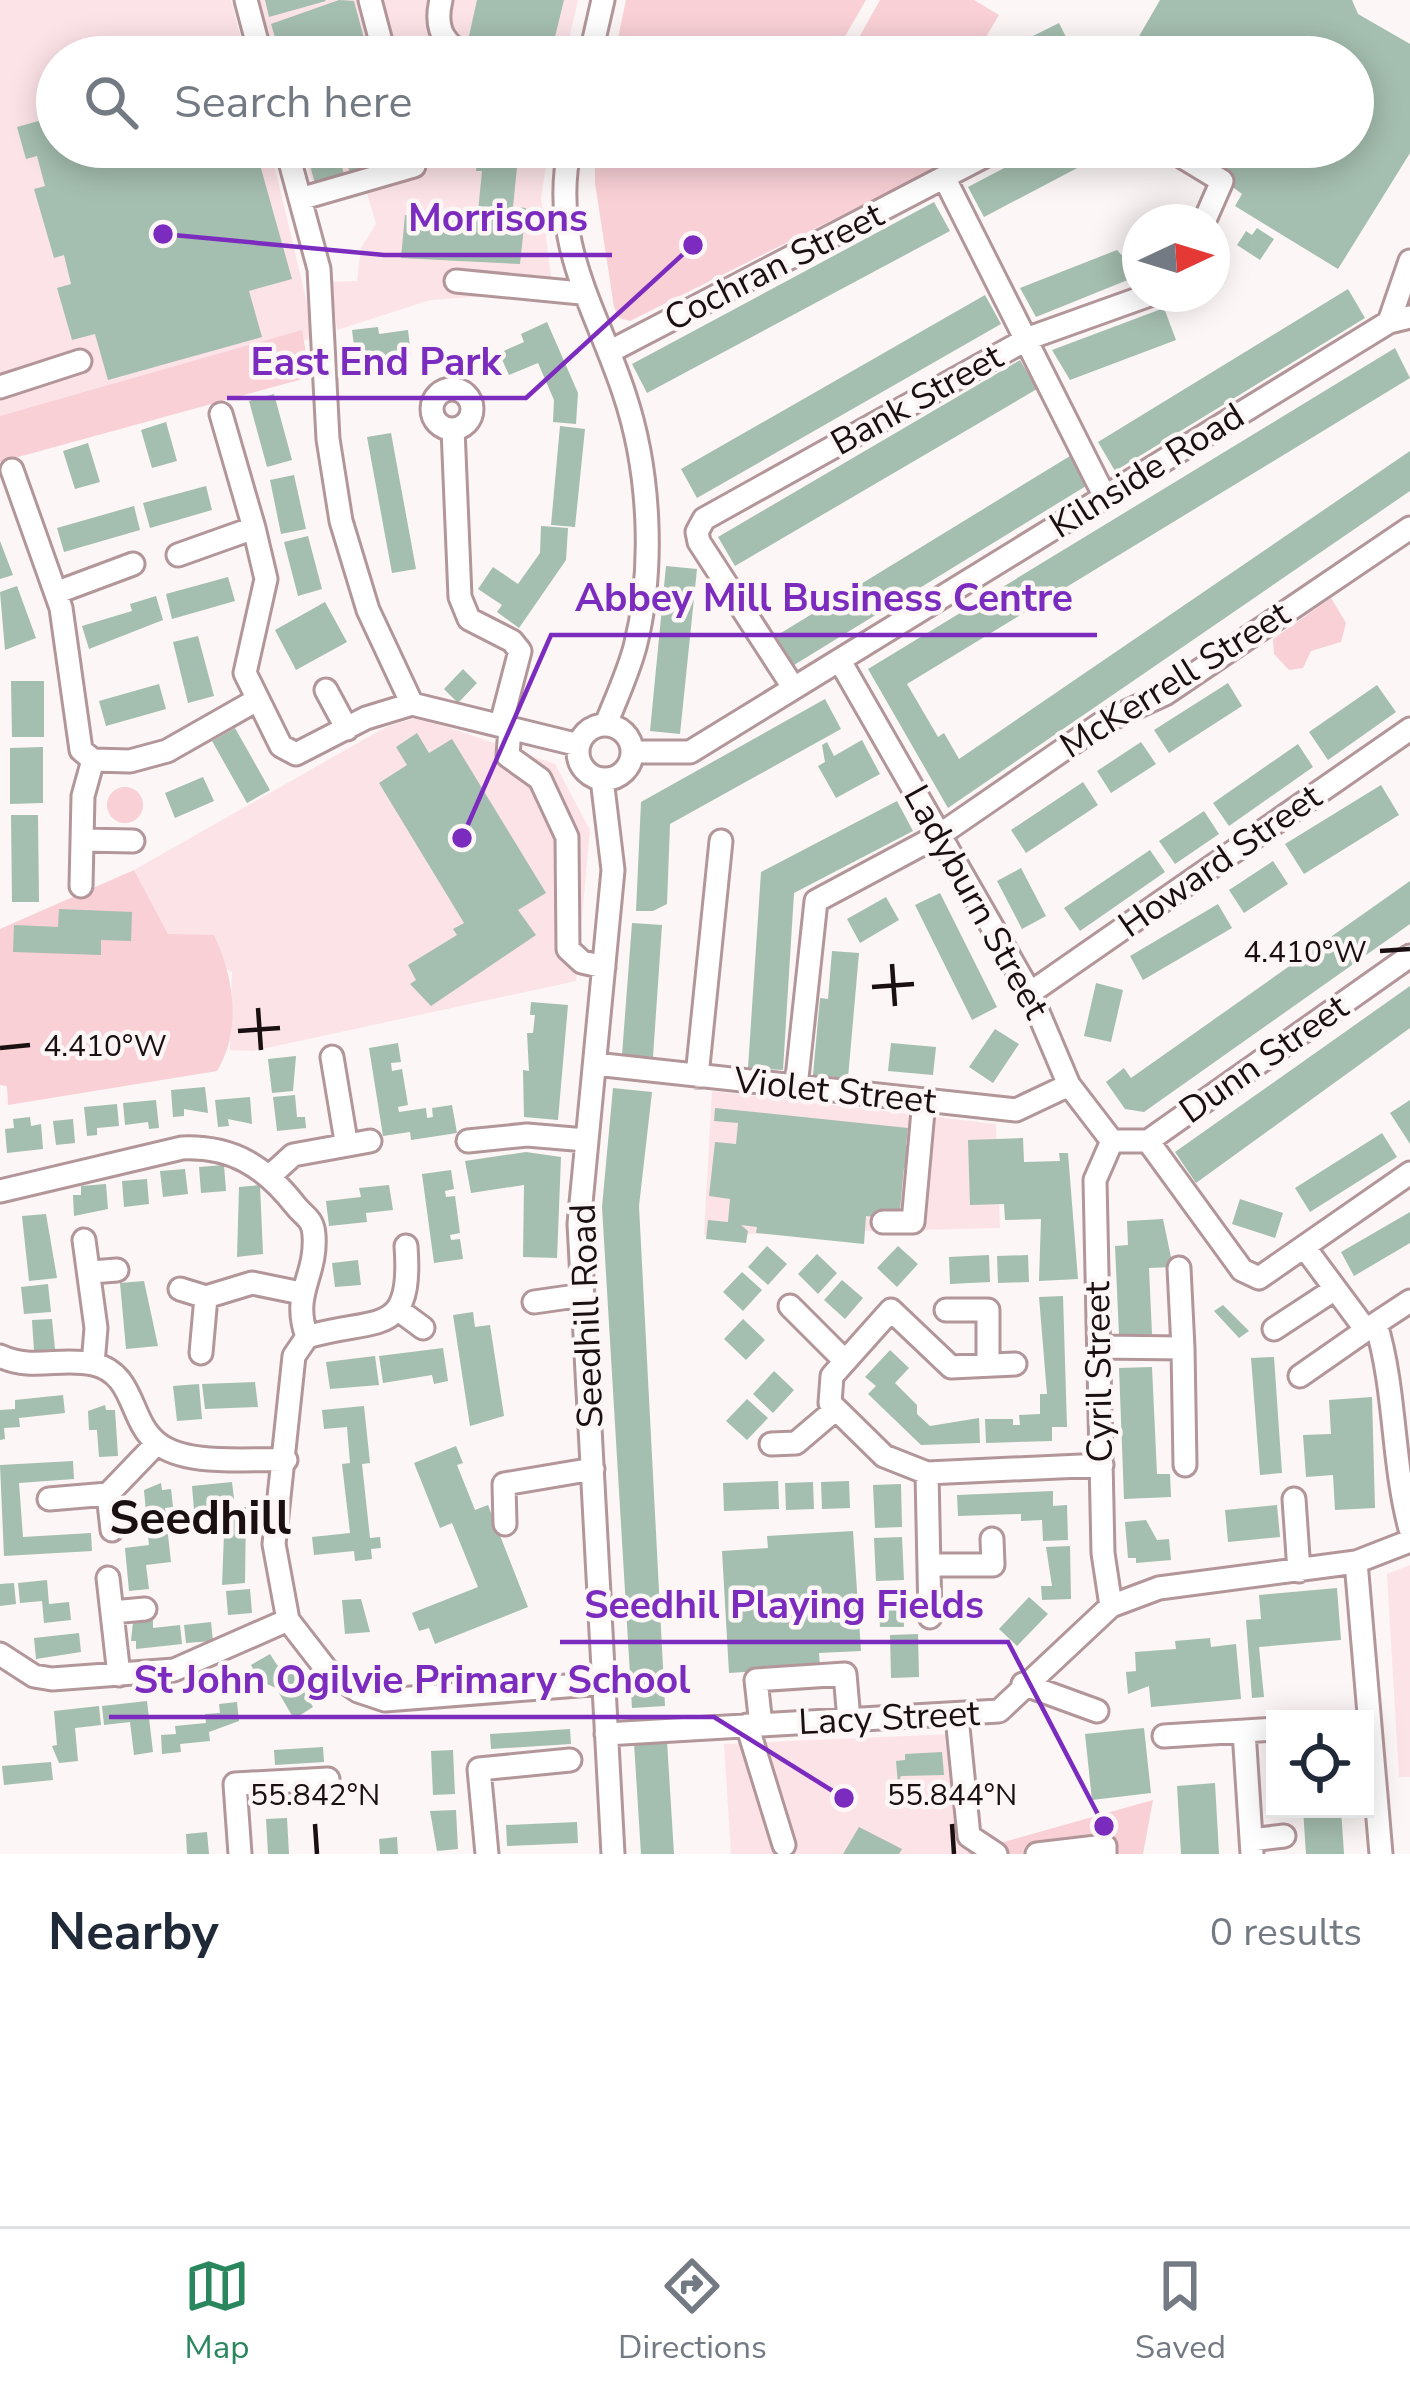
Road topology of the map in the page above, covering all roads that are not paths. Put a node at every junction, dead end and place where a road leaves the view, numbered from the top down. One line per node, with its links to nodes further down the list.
1 (246, 0): 5 (street)
2 (370, 0): 6 (street)
3 (441, 0): 7 (street)
4 (604, 0): 8 (street)
5 (255, 36)
6 (379, 36)
7 (443, 36)
8 (595, 36)
9 (292, 168): 15 (street)
10 (407, 168): 15 (street)
11 (568, 168): 19 (street)
12 (965, 168): 14 (street, Cochran Street)
13 (1201, 168): 16 (street)
14 (945, 179): 22 (street); 23 (street, Cochran Street)
15 (300, 199): 39 (street)
16 (1212, 204)
17 (1410, 261): 21 (street)
18 (456, 281): 19 (street)
19 (581, 293): 23 (street)
20 (1122, 305): 22 (street, Bank Street)
21 (1399, 320): 29 (street, Kilnside Road)
22 (1029, 338): 29 (street); 36 (street, Bank Street)
23 (609, 352): 40 (street)
24 (80, 361): 25 (street)
25 (0, 387)
26 (221, 415): 30 (street)
27 (453, 429): 41 (street)
28 (12, 470): 34 (street)
29 (1105, 497): 35 (street, Kilnside Road)
30 (254, 528): 32 (street); 38 (street)
31 (1410, 528): 48 (street, McKerrell Street)
32 (178, 555)
33 (133, 564): 34 (street)
34 (58, 592): 46 (street)
35 (840, 661): 36 (street, Kilnside Road); 48 (street, Ladyburn Street)
36 (794, 687): 45 (street, Kilnside Road)
37 (326, 690): 42 (street)
38 (255, 701): 42 (street); 46 (street)
39 (412, 704): 41 (street); 42 (street)
40 (606, 724): 44 (street); 45 (street)
41 (505, 725): 44 (street); 54 (street)
42 (347, 729)
43 (1410, 729): 55 (street, Howard Street)
44 (579, 745): 47 (street)
45 (633, 752): 47 (street)
46 (92, 760): 49 (street)
47 (602, 779): 54 (street, Seedhill Road)
48 (941, 834): 55 (street, Ladyburn Street); 60 (street, McKerrell Street)
49 (82, 840): 50 (street); 52 (street)
50 (133, 841)
51 (722, 841): 58 (street)
52 (81, 886)
53 (1410, 956): 67 (street, Dunn Street)
54 (604, 968): 57 (street, Seedhill Road)
55 (1030, 993): 59 (street, Ladyburn Street)
56 (332, 1058): 63 (street)
57 (595, 1064): 58 (street, Violet Street); 62 (street, Seedhill Road)
58 (697, 1076): 60 (street, Violet Street)
59 (1069, 1085): 61 (street, Violet Street); 66 (street, Ladyburn Street)
60 (796, 1087): 61 (street, Violet Street)
61 (924, 1100): 71 (street)
62 (586, 1140): 65 (street); 81 (street, Seedhill Road)
63 (346, 1141): 64 (street); 69 (street)
64 (370, 1141)
65 (468, 1141)
66 (1112, 1141): 67 (street, Dunn Street); 92 (street, Cyril Street)
67 (1148, 1141): 74 (street)
68 (1410, 1173): 74 (street)
69 (270, 1176): 70 (street); 80 (street)
70 (0, 1190)
71 (883, 1222)
72 (84, 1240): 77 (street)
73 (406, 1246): 86 (street)
74 (1305, 1248): 79 (street)
75 (1180, 1268): 93 (street)
76 (117, 1270): 77 (street)
77 (91, 1271): 97 (street)
78 (180, 1289): 82 (street)
79 (1335, 1289): 88 (street); 90 (street)
80 (301, 1293): 82 (street); 91 (street)
81 (583, 1294): 84 (street); 107 (street, Seedhill Road)
82 (206, 1297): 94 (street)
83 (1410, 1301): 88 (street)
84 (534, 1302)
85 (790, 1306): 96 (street)
86 (400, 1310): 89 (street); 91 (street)
87 (946, 1310): 99 (street)
88 (1371, 1327): 100 (street); 113 (street)
89 (423, 1328)
90 (1274, 1329)
91 (308, 1337): 104 (street)
92 (1099, 1347): 93 (street); 105 (street, Cyril Street)
93 (1183, 1348): 106 (street)
94 (201, 1353)
95 (0, 1357): 97 (street)
96 (845, 1361): 99 (street); 101 (street)
97 (93, 1364): 102 (street)
98 (1015, 1364): 99 (street)
99 (988, 1365)
100 (1300, 1376)
101 (836, 1409): 103 (street); 108 (street)
102 (157, 1443): 104 (street); 109 (street)
103 (771, 1444)
104 (286, 1460): 125 (street)
105 (1102, 1465): 108 (street); 121 (street, Cyril Street)
106 (1185, 1466)
107 (592, 1469): 112 (street); 128 (street, Seedhill Road)
108 (927, 1473): 118 (street)
109 (108, 1494): 111 (street); 114 (street)
110 (1294, 1498): 119 (street)
111 (49, 1499)
112 (505, 1524)
113 (1410, 1529)
114 (112, 1530)
115 (992, 1539): 118 (street)
116 (1410, 1541): 117 (street, Lacy Street)
117 (1356, 1562): 119 (street, Lacy Street); 130 (street)
118 (929, 1565): 124 (street)
119 (1299, 1571): 121 (street, Lacy Street)
120 (108, 1578): 123 (street)
121 (1111, 1606): 129 (street, Lacy Street)
122 (145, 1609): 123 (street)
123 (112, 1612): 127 (street)
124 (930, 1617)
125 (288, 1620): 127 (street); 128 (street)
126 (0, 1654): 127 (street)
127 (119, 1675)
128 (605, 1683): 137 (street, Seedhill Road)
129 (1023, 1684): 131 (street); 132 (street, Lacy Street)
130 (1366, 1710)
131 (1097, 1711)
132 (957, 1717): 133 (street, Lacy Street); 149 (street)
133 (849, 1720): 134 (street, Lacy Street); 134 (street)
134 (754, 1725): 137 (street, Lacy Street); 143 (street)
135 (1266, 1729): 136 (street)
136 (1244, 1730): 138 (street); 144 (street)
137 (606, 1734): 148 (street, Seedhill Road)
138 (1164, 1736)
139 (570, 1760): 147 (street)
140 (328, 1779): 146 (street)
141 (1374, 1788): 151 (street)
142 (1285, 1836): 144 (street)
143 (784, 1845)
144 (1252, 1847)
145 (1048, 1853): 150 (street)
146 (239, 1854)
147 (488, 1854)
148 (613, 1854)
149 (996, 1854)
150 (1105, 1854)
151 (1381, 1854)

